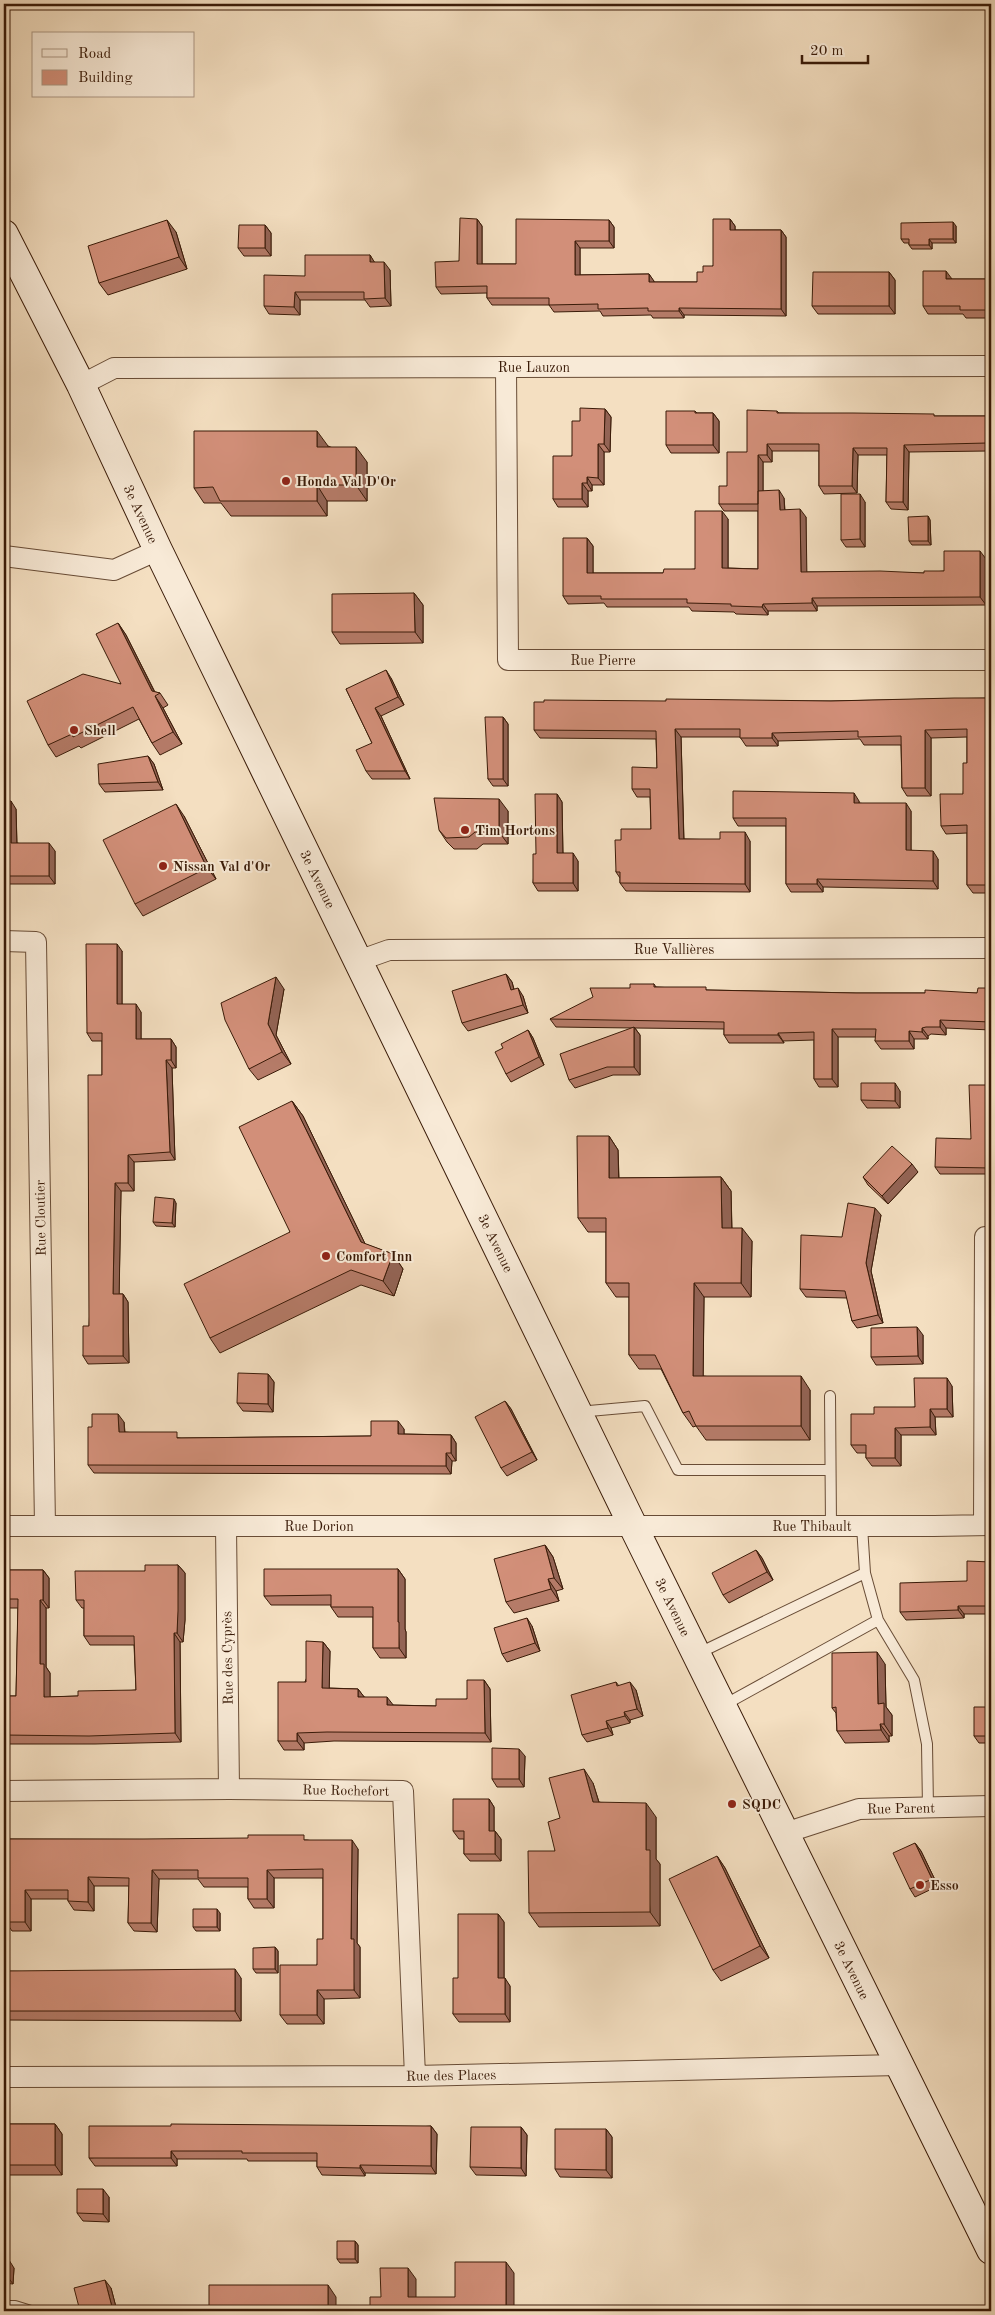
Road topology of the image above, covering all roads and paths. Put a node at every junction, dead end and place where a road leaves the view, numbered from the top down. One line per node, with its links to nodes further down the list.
1 (4, 234): 4 (main road, 3e Avenue)
2 (991, 366): 3 (street, Rue Lauzon)
3 (506, 367): 4 (street, Rue Lauzon); 7 (street, Rue Pierre)
4 (81, 385): 5 (main road, 3e Avenue)
5 (158, 550): 6 (street); 10 (main road, 3e Avenue)
6 (4, 556)
7 (991, 660)
8 (4, 940): 17 (street, Rue Cloutier)
9 (991, 948): 10 (street, Rue Vallières)
10 (358, 961): 13 (main road, 3e Avenue)
11 (991, 1237): 15 (street)
12 (830, 1396): 14 (lane)
13 (578, 1412): 14 (lane); 19 (main road, 3e Avenue)
14 (830, 1470): 20 (lane)
15 (988, 1525): 21 (street, Rue Thibault)
16 (4, 1526): 17 (street, Rue Dorion)
17 (45, 1526): 18 (street, Rue Dorion)
18 (226, 1526): 19 (street, Rue Dorion); 26 (street, Rue des Cyprès)
19 (633, 1526): 20 (street, Rue Thibault); 24 (main road, 3e Avenue)
20 (831, 1526): 21 (street, Rue Thibault)
21 (862, 1526): 22 (lane)
22 (865, 1573): 23 (lane); 24 (lane)
23 (878, 1620): 25 (lane); 29 (lane)
24 (696, 1654): 25 (main road, 3e Avenue)
25 (724, 1706): 30 (main road, 3e Avenue)
26 (228, 1789): 27 (street, Rue Rochefort); 32 (street, Rue Rochefort)
27 (4, 1791)
28 (991, 1806): 29 (street, Rue Parent)
29 (928, 1808): 30 (street, Rue Parent)
30 (785, 1833): 31 (main road, 3e Avenue)
31 (899, 2065): 32 (street, Rue des Places); 34 (main road, 3e Avenue)
32 (415, 2076): 33 (street, Rue des Places)
33 (4, 2077)
34 (991, 2250)
35 (4, 2306): 36 (lane)
36 (31, 2311)

